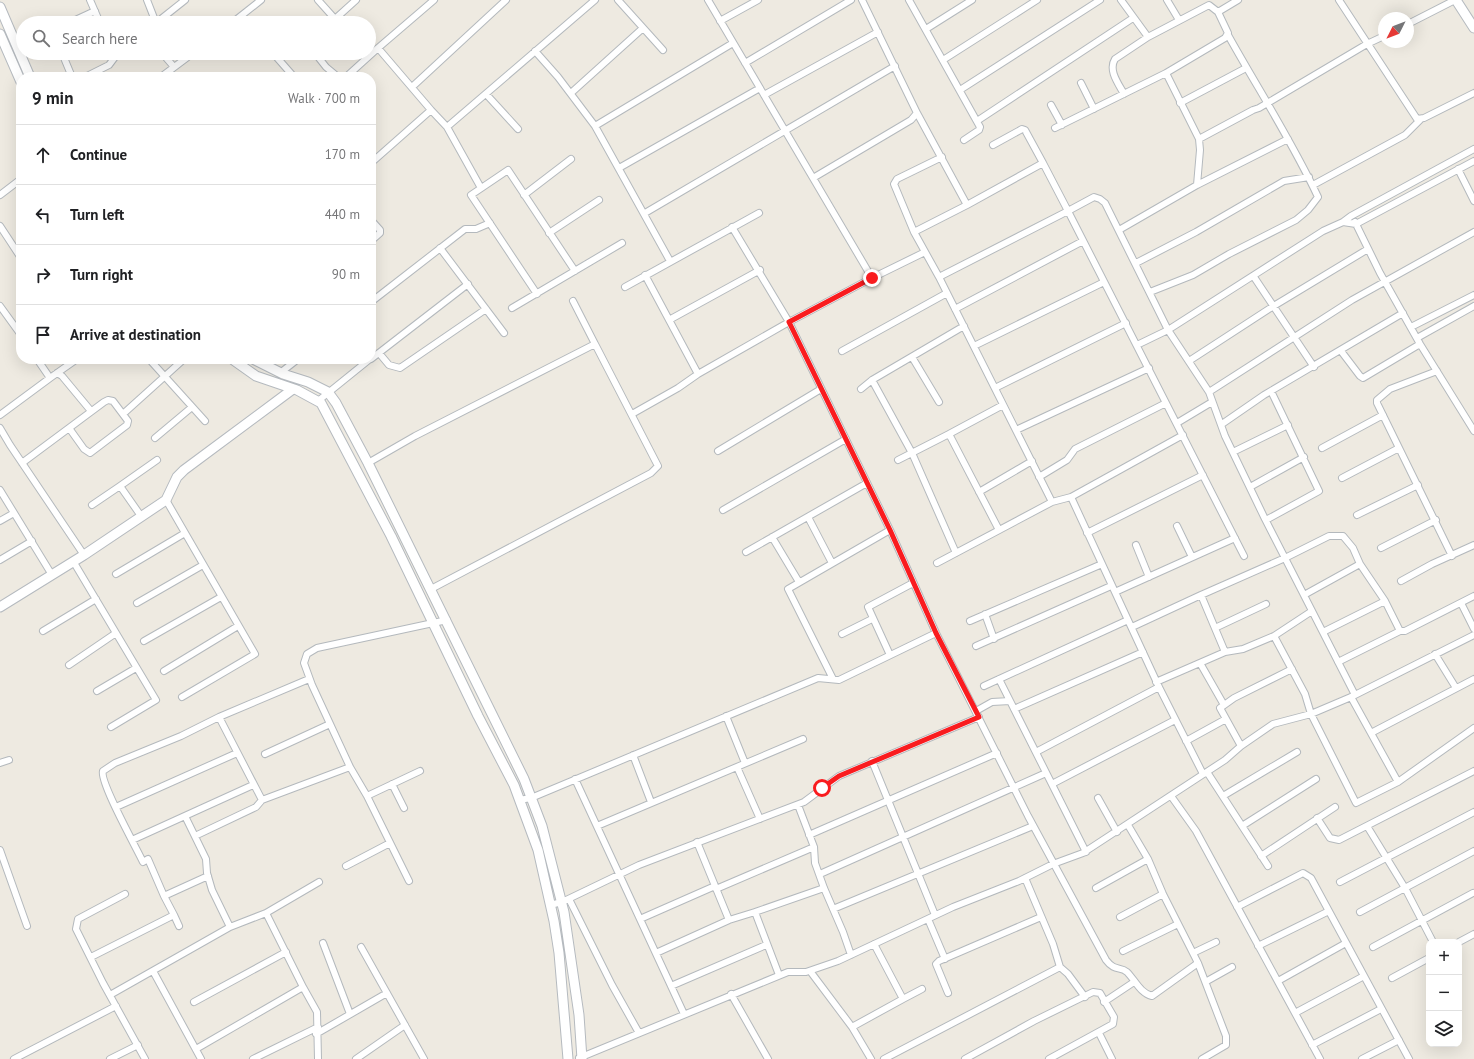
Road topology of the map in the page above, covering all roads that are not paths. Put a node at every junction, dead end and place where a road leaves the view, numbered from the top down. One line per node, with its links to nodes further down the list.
1 (90, 0): 25 (street)
2 (147, 0): 29 (street)
3 (185, 0): 30 (street)
4 (261, 0): 31 (street)
5 (318, 0): 32 (street)
6 (356, 0): 33 (street)
7 (434, 0): 49 (street)
8 (506, 0): 75 (street)
9 (594, 0): 51 (street)
10 (618, 0): 38 (street)
11 (708, 0): 36 (street)
12 (758, 0): 36 (street)
13 (851, 0): 61 (street)
14 (862, 0): 41 (street)
15 (909, 0): 40 (street)
16 (972, 0): 40 (street)
17 (1037, 0): 60 (street)
18 (1100, 0): 77 (street)
19 (1121, 0): 34 (street)
20 (1167, 0): 35 (street)
21 (1238, 0): 26 (street)
22 (1340, 0): 48 (street)
23 (1456, 0): 37 (street); 39 (street)
24 (0, 7): 44 (street)
25 (95, 11): 27 (street); 28 (street)
26 (1218, 12): 35 (street); 43 (street)
27 (84, 16)
28 (97, 16)
29 (153, 16)
30 (165, 16)
31 (242, 16)
32 (329, 16)
33 (338, 16)
34 (1133, 18): 45 (street); 90 (street)
35 (1179, 20): 45 (street)
36 (720, 21): 47 (street)
37 (1414, 21)
38 (643, 28): 50 (street); 78 (street)
39 (1474, 28)
40 (926, 29): 60 (street)
41 (878, 32): 62 (street); 82 (street)
42 (0, 34): 65 (street)
43 (1228, 35): 64 (street); 73 (street)
44 (16, 37)
45 (1148, 38): 81 (street)
46 (1378, 39): 48 (street)
47 (733, 43): 61 (street); 92 (street)
48 (1367, 44): 84 (street); 89 (street)
49 (378, 48): 75 (street)
50 (662, 50)
51 (535, 51): 78 (street); 80 (street)
52 (25, 60): 66 (street)
53 (65, 60): 67 (street)
54 (111, 60): 68 (street)
55 (168, 60): 63 (street)
56 (184, 60): 63 (street)
57 (279, 60): 70 (street)
58 (320, 60): 71 (street)
59 (365, 60): 72 (street)
60 (943, 60): 77 (street)
61 (745, 63): 76 (street)
62 (895, 66): 88 (street); 96 (street)
63 (174, 67): 69 (street)
64 (1246, 68): 83 (street); 84 (street)
65 (17, 72)
66 (28, 72)
67 (70, 72)
68 (96, 72)
69 (168, 72)
70 (290, 72)
71 (332, 72)
72 (352, 72)
73 (1166, 73): 81 (street); 83 (street)
74 (1081, 83): 86 (street)
75 (412, 87): 87 (street)
76 (760, 88): 82 (street); 107 (street)
77 (960, 90): 90 (street)
78 (571, 93): 92 (street)
79 (1474, 93): 89 (street)
80 (486, 94): 93 (street); 95 (street)
81 (1124, 94): 86 (street)
82 (764, 95): 96 (street)
83 (1180, 103): 97 (street)
84 (1266, 104): 97 (street); 98 (street)
85 (1051, 105): 91 (street)
86 (1094, 109): 91 (street)
87 (431, 110): 93 (street); 103 (street)
88 (917, 112): 102 (street); 110 (street)
89 (1420, 120): 113 (street)
90 (977, 121): 99 (street)
91 (1062, 125): 94 (street)
92 (595, 126): 107 (street)
93 (447, 127): 114 (street)
94 (1055, 128)
95 (518, 129)
96 (785, 131): 110 (street); 121 (street)
97 (1199, 139): 112 (street)
98 (1288, 139): 109 (street); 112 (street)
99 (964, 140)
100 (993, 145): 106 (street)
101 (1474, 149): 123 (street)
102 (942, 157): 119 (street); 131 (street)
103 (376, 159)
104 (571, 159): 116 (street)
105 (1474, 161): 108 (street)
106 (1043, 164): 119 (street); 120 (street)
107 (619, 168): 121 (street)
108 (1458, 169): 118 (street); 126 (street)
109 (1309, 177): 113 (street); 142 (street)
110 (813, 178): 147 (street)
111 (16, 183): 115 (street)
112 (1197, 185): 130 (street)
113 (1312, 185): 153 (street)
114 (481, 188): 116 (street); 125 (street)
115 (0, 195)
116 (524, 195): 133 (street)
117 (599, 200): 133 (street)
118 (1474, 201)
119 (967, 205): 131 (street)
120 (1068, 211): 130 (street); 135 (street); 148 (street)
121 (645, 213): 141 (street)
122 (759, 213): 129 (street)
123 (1351, 216): 124 (street); 126 (street)
124 (1344, 222): 126 (street); 146 (street)
125 (490, 223): 137 (street); 155 (street)
126 (1356, 224): 138 (street)
127 (0, 226): 139 (street)
128 (376, 226): 134 (street)
129 (732, 227): 141 (street); 143 (street)
130 (1119, 230): 142 (street)
131 (914, 232): 140 (street)
132 (1474, 232): 149 (street)
133 (549, 233): 144 (street)
134 (376, 237)
135 (1083, 241): 150 (street); 164 (street)
136 (622, 243): 144 (street)
137 (440, 248): 151 (street); 157 (street)
138 (1368, 249): 149 (street); 160 (street)
139 (16, 250)
140 (925, 252): 147 (street); 148 (street)
141 (670, 261): 145 (street)
142 (1136, 263): 153 (street)
143 (760, 270): 166 (street); 167 (street)
144 (575, 271): 155 (street)
145 (645, 275): 152 (street); 166 (street)
146 (1254, 277): 160 (street); 172 (street)
147 (872, 278): 167 (street)
148 (939, 278): 154 (street)
149 (1384, 281): 165 (street); 174 (street)
150 (1104, 282): 168 (street); 178 (street)
151 (468, 284): 163 (street); 181 (street)
152 (625, 286)
153 (1150, 292): 172 (street)
154 (947, 293): 164 (street); 179 (street)
155 (536, 294): 162 (street)
156 (1474, 295): 171 (street)
157 (376, 298)
158 (573, 301): 176 (street)
159 (0, 306): 170 (street)
160 (1273, 306): 174 (street); 184 (street)
161 (1474, 306): 175 (street)
162 (512, 308)
163 (486, 309): 173 (street); 181 (street)
164 (955, 309): 169 (street)
165 (1403, 313): 171 (street); 180 (street)
166 (669, 320): 198 (street)
167 (789, 322): 198 (street); 204 (street)
168 (1126, 323): 177 (street); 202 (street)
169 (964, 326): 178 (street); 183 (street)
170 (16, 327)
171 (1411, 327): 175 (street)
172 (1168, 330): 177 (street); 184 (street)
173 (504, 332)
174 (1293, 337): 193 (street); 208 (street)
175 (1418, 341): 180 (street); 195 (street)
176 (595, 344): 217 (street); 242 (street)
177 (1137, 345): 194 (street)
178 (974, 346): 202 (street)
179 (842, 351)
180 (1341, 351): 193 (street)
181 (379, 353): 182 (street)
182 (376, 355)
183 (912, 357): 201 (street); 210 (street)
184 (1189, 361): 208 (street)
185 (40, 364): 200 (street)
186 (70, 364): 196 (street)
187 (154, 364): 199 (street)
188 (178, 364): 199 (street)
189 (239, 364): 203 (street)
190 (263, 364): 197 (street)
191 (292, 364): 197 (street)
192 (364, 364): 207 (street)
193 (1314, 367): 206 (street)
194 (1149, 368): 212 (street); 226 (street)
195 (1437, 371): 219 (street); 227 (street)
196 (57, 373): 200 (street); 215 (street)
197 (280, 373): 207 (street)
198 (698, 374): 217 (street)
199 (165, 376): 214 (street); 216 (street)
200 (50, 378): 218 (street)
201 (872, 380): 205 (street); 236 (street)
202 (995, 388): 213 (street)
203 (293, 389): 209 (street); 253 (street)
204 (822, 389): 231 (street); 234 (street)
205 (861, 389)
206 (1271, 391): 222 (street); 223 (street)
207 (328, 392): 209 (street); 242 (street)
208 (1209, 392): 211 (street)
209 (318, 401): 314 (street)
210 (939, 402)
211 (1212, 402): 221 (street); 222 (street)
212 (1166, 403): 221 (street); 244 (street)
213 (1003, 405): 226 (street); 228 (street)
214 (192, 407): 220 (street); 230 (street)
215 (91, 412): 216 (street); 225 (street)
216 (123, 414): 225 (street)
217 (632, 414): 296 (street)
218 (0, 415)
219 (1383, 416): 232 (street); 233 (street)
220 (205, 420)
221 (1177, 423): 229 (street)
222 (1222, 424): 235 (street)
223 (1288, 424): 235 (street); 237 (street)
224 (0, 428): 241 (street)
225 (69, 428): 241 (street)
226 (1016, 430): 240 (street)
227 (1474, 431)
228 (949, 434): 236 (street); 251 (street)
229 (1183, 435): 243 (street); 252 (street)
230 (155, 438)
231 (846, 439): 246 (street); 256 (street)
232 (1322, 448)
233 (1399, 448): 245 (street); 247 (street)
234 (718, 451)
235 (1233, 452): 249 (street)
236 (912, 453): 239 (street); 276 (street)
237 (1304, 457): 249 (street); 261 (street)
238 (157, 460): 248 (street)
239 (898, 460)
240 (1032, 461): 244 (street); 251 (street)
241 (22, 463): 277 (street)
242 (368, 463): 296 (street)
243 (1203, 475): 268 (street); 270 (street)
244 (1040, 477): 254 (street)
245 (1342, 478)
246 (867, 483): 260 (street); 265 (street)
247 (1418, 485): 258 (street); 262 (street)
248 (120, 486): 255 (street); 259 (street)
249 (1250, 487): 261 (street)
250 (0, 490): 257 (street)
251 (979, 492): 266 (street)
252 (1070, 497): 254 (street); 268 (street)
253 (166, 500): 259 (street); 267 (street)
254 (1052, 502): 266 (street)
255 (92, 506)
256 (723, 510)
257 (14, 513): 263 (street); 271 (street)
258 (1357, 515)
259 (142, 516): 277 (street)
260 (808, 517): 269 (street); 284 (street)
261 (1266, 520): 281 (street)
262 (1436, 520): 274 (street); 279 (street)
263 (0, 521)
264 (1177, 526): 280 (street)
265 (890, 530): 284 (street); 294 (street)
266 (999, 530): 276 (street)
267 (185, 533): 286 (street); 289 (street)
268 (1087, 533): 287 (street)
269 (772, 537): 275 (street); 293 (street)
270 (1235, 538): 278 (street); 280 (street)
271 (32, 541): 282 (street); 290 (street)
272 (1136, 545): 291 (street)
273 (1474, 545): 279 (street)
274 (1381, 548)
275 (746, 552)
276 (956, 553): 285 (street)
277 (84, 555): 283 (street)
278 (1244, 556)
279 (1452, 556): 292 (street)
280 (1192, 558): 291 (street)
281 (1285, 558): 288 (street); 298 (street); 299 (street)
282 (0, 560)
283 (73, 561): 290 (street); 302 (street)
284 (832, 563): 293 (street)
285 (937, 563)
286 (203, 564): 301 (street); 304 (street)
287 (1102, 564): 295 (street); 309 (street)
288 (1360, 564): 299 (street); 303 (street)
289 (116, 574)
290 (52, 575): 307 (street)
291 (1149, 577): 297 (street)
292 (1401, 581)
293 (799, 582): 340 (street)
294 (913, 583): 310 (street); 323 (street)
295 (1111, 586): 297 (street); 327 (street)
296 (430, 589): 311 (street)
297 (1115, 592): 312 (street)
298 (1200, 595): 316 (street); 317 (street)
299 (1304, 595): 308 (street)
300 (1474, 596): 305 (street)
301 (222, 597): 315 (street); 328 (street)
302 (96, 599): 319 (street); 322 (street)
303 (1385, 601): 320 (street); 321 (street)
304 (137, 603)
305 (1461, 603): 318 (street); 320 (street)
306 (1266, 604): 317 (street)
307 (0, 607)
308 (1312, 611): 321 (street); 325 (street)
309 (985, 614): 313 (street); 327 (street)
310 (872, 618): 324 (street); 333 (street)
311 (446, 620): 314 (street); 392 (street)
312 (1128, 620): 316 (street); 342 (street)
313 (970, 621)
314 (432, 623): 341 (street); 396 (street)
315 (238, 626): 339 (street); 349 (street)
316 (1132, 627): 330 (street)
317 (1215, 628): 331 (street)
318 (1474, 629)
319 (43, 631)
320 (1400, 631): 334 (street)
321 (1323, 632): 334 (street)
322 (116, 633): 336 (street); 337 (street)
323 (936, 633): 333 (street); 353 (street)
324 (842, 634)
325 (1274, 636): 331 (street); 338 (street)
326 (1474, 636): 332 (street)
327 (994, 639): 329 (street)
328 (144, 640)
329 (976, 646)
330 (1143, 652): 344 (street); 352 (street)
331 (1225, 652): 335 (street)
332 (1435, 654): 346 (street); 348 (street)
333 (890, 655): 340 (street)
334 (1338, 662): 348 (street)
335 (1200, 663): 344 (street); 351 (street)
336 (69, 664)
337 (136, 668): 347 (street); 360 (street)
338 (1292, 669): 351 (street); 354 (street)
339 (164, 671)
340 (833, 678): 355 (street)
341 (309, 679): 356 (street); 359 (street)
342 (999, 679): 345 (street); 350 (street)
343 (1474, 679): 346 (street)
344 (1158, 685): 358 (street); 366 (street)
345 (984, 686)
346 (1456, 688): 362 (street)
347 (97, 691)
348 (1353, 696): 354 (street); 362 (street)
349 (182, 697)
350 (1010, 701): 352 (street); 353 (street)
351 (1224, 705): 357 (street)
352 (1014, 709): 366 (street)
353 (977, 714): 369 (street); 373 (street)
354 (1311, 714): 365 (street); 384 (street)
355 (726, 716): 371 (street); 375 (street)
356 (218, 717): 368 (street); 399 (street)
357 (1226, 719): 364 (street); 365 (street)
358 (1175, 720): 364 (street); 386 (street)
359 (330, 724): 370 (street); 376 (street)
360 (111, 727)
361 (1474, 728): 384 (street)
362 (1370, 733): 384 (street)
363 (803, 739): 375 (street)
364 (1186, 741): 381 (street)
365 (1241, 746): 381 (street)
366 (1036, 752): 380 (street)
367 (1297, 752): 391 (street)
368 (237, 753): 387 (street); 399 (street)
369 (997, 753): 388 (street); 394 (street)
370 (265, 754)
371 (633, 755): 382 (street); 397 (street)
372 (9, 760): 374 (street)
373 (872, 761): 394 (street); 398 (street)
374 (0, 763)
375 (745, 763): 377 (street)
376 (350, 767): 389 (street); 395 (street)
377 (737, 767): 397 (street); 405 (street)
378 (420, 771): 385 (street)
379 (1474, 771): 410 (street)
380 (1046, 773): 386 (street); 388 (street)
381 (1205, 773): 390 (street); 391 (street)
382 (575, 779): 392 (street); 407 (street)
383 (1316, 779): 409 (street)
384 (1398, 782)
385 (392, 784): 389 (street); 401 (street)
386 (1052, 784): 421 (street)
387 (253, 785): 395 (street); 403 (street)
388 (1014, 788): 408 (street); 414 (street)
389 (367, 796): 417 (street)
390 (1171, 796): 406 (street); 446 (street)
391 (1223, 796): 409 (street)
392 (531, 798): 396 (street); 444 (street)
393 (1098, 798): 411 (street)
394 (887, 799): 412 (street); 414 (street)
395 (262, 800): 413 (street)
396 (519, 800): 445 (street)
397 (651, 802): 407 (street)
398 (798, 805): 405 (street); 412 (street)
399 (116, 807): 415 (street)
400 (1335, 807): 404 (street)
401 (404, 808)
402 (1474, 812): 423 (street)
403 (185, 816): 413 (street); 415 (street)
404 (1317, 818): 410 (street); 422 (street)
405 (760, 819): 416 (street)
406 (1128, 825): 411 (street); 424 (street)
407 (597, 826): 429 (street)
408 (1033, 826): 425 (street); 428 (street)
409 (1242, 826): 422 (street)
410 (1367, 826): 423 (street)
411 (1117, 832): 421 (street)
412 (810, 835): 418 (street)
413 (195, 836): 431 (street)
414 (903, 837): 428 (street); 430 (street)
415 (132, 840): 443 (street)
416 (697, 842): 429 (street); 436 (street)
417 (390, 843): 426 (street); 433 (street)
418 (814, 847): 430 (street); 436 (street)
419 (0, 850): 461 (street)
420 (1474, 851): 439 (street)
421 (1086, 852): 425 (street)
422 (1261, 856): 427 (street)
423 (1387, 858): 435 (street); 439 (street)
424 (1148, 859): 438 (street); 442 (street)
425 (1053, 864): 432 (street); 493 (street)
426 (346, 866)
427 (1268, 866)
428 (918, 873): 447 (street); 453 (street)
429 (620, 874): 444 (street); 456 (street)
430 (820, 874): 437 (street)
431 (208, 876): 443 (street); 463 (street)
432 (1025, 878): 453 (street); 454 (street)
433 (409, 881)
434 (318, 882): 451 (street)
435 (1340, 882)
436 (716, 887): 456 (street); 458 (street)
437 (824, 888): 447 (street); 449 (street)
438 (1096, 888)
439 (1404, 888): 450 (street); 459 (street)
440 (1473, 893): 459 (street)
441 (125, 894): 480 (street)
442 (1163, 894): 455 (street); 460 (street)
443 (164, 896): 452 (street)
444 (566, 900): 445 (street); 513 (street); 521 (street)
445 (550, 905): 529 (street)
446 (1237, 907): 448 (street); 472 (street)
447 (833, 909): 479 (street)
448 (1329, 911): 468 (street); 472 (street)
449 (755, 912): 458 (street); 471 (street)
450 (1360, 912)
451 (266, 913): 463 (street); 476 (street)
452 (174, 915): 462 (street); 480 (street)
453 (935, 916): 457 (street)
454 (1041, 917): 481 (street); 484 (street)
455 (1120, 917)
456 (640, 919): 477 (street)
457 (928, 919): 470 (street); 481 (street)
458 (729, 920): 477 (street)
459 (1422, 921): 465 (street); 474 (street)
460 (1178, 924): 475 (street); 478 (street)
461 (27, 926)
462 (179, 926)
463 (230, 927): 486 (street)
464 (1474, 934): 466 (street)
465 (1431, 939)
466 (1462, 940)
467 (1216, 942): 478 (street)
468 (1346, 943): 489 (street); 492 (street)
469 (323, 944): 508 (street)
470 (874, 944): 479 (street); 502 (street)
471 (766, 945): 488 (street); 494 (street)
472 (1258, 946): 492 (street)
473 (361, 947): 497 (street)
474 (1373, 947)
475 (1123, 951)
476 (286, 952): 495 (street); 503 (street)
477 (656, 953): 494 (street)
478 (1193, 953): 483 (street)
479 (850, 955): 487 (street)
480 (90, 957): 500 (street)
481 (944, 959): 498 (street)
482 (1426, 960): 490 (street)
483 (1198, 963): 491 (street); 493 (street)
484 (1060, 967): 501 (street); 532 (street)
485 (1232, 967): 491 (street)
486 (153, 971): 500 (street); 519 (street)
487 (810, 971): 488 (street); 511 (street)
488 (779, 975): 499 (street)
489 (1364, 976): 506 (street); 507 (street)
490 (1392, 978)
491 (1207, 981): 536 (street)
492 (1278, 981): 507 (street)
493 (1134, 982): 504 (street)
494 (671, 986): 509 (street)
495 (303, 987): 512 (street); 519 (street)
496 (922, 989): 502 (street)
497 (387, 992): 508 (street); 510 (street)
498 (948, 993)
499 (730, 994): 509 (street); 530 (street)
500 (110, 995): 505 (street)
501 (1085, 997): 504 (street); 533 (street)
502 (903, 999): 511 (street)
503 (194, 1002)
504 (1104, 1002): 514 (street)
505 (116, 1006): 517 (street); 522 (street)
506 (1381, 1009): 516 (street); 518 (street)
507 (1295, 1013): 518 (street)
508 (350, 1014): 515 (street)
509 (684, 1014): 513 (street)
510 (405, 1025): 520 (street); 528 (street)
511 (852, 1026): 531 (street)
512 (318, 1027): 515 (street); 526 (street)
513 (639, 1033): 521 (street)
514 (1099, 1033): 534 (street); 535 (street)
515 (316, 1034): 527 (street)
516 (1399, 1040): 538 (street); 539 (street)
517 (138, 1045): 523 (street); 524 (street)
518 (1312, 1045): 537 (street)
519 (196, 1049): 525 (street)
520 (421, 1058)
521 (580, 1058)
522 (14, 1059)
523 (110, 1059)
524 (145, 1059)
525 (201, 1059)
526 (253, 1059)
527 (318, 1059)
528 (356, 1059)
529 (568, 1059)
530 (768, 1059)
531 (871, 1059)
532 (884, 1059)
533 (965, 1059)
534 (1049, 1059)
535 (1112, 1059)
536 (1202, 1059)
537 (1320, 1059)
538 (1362, 1059)
539 (1409, 1059)

